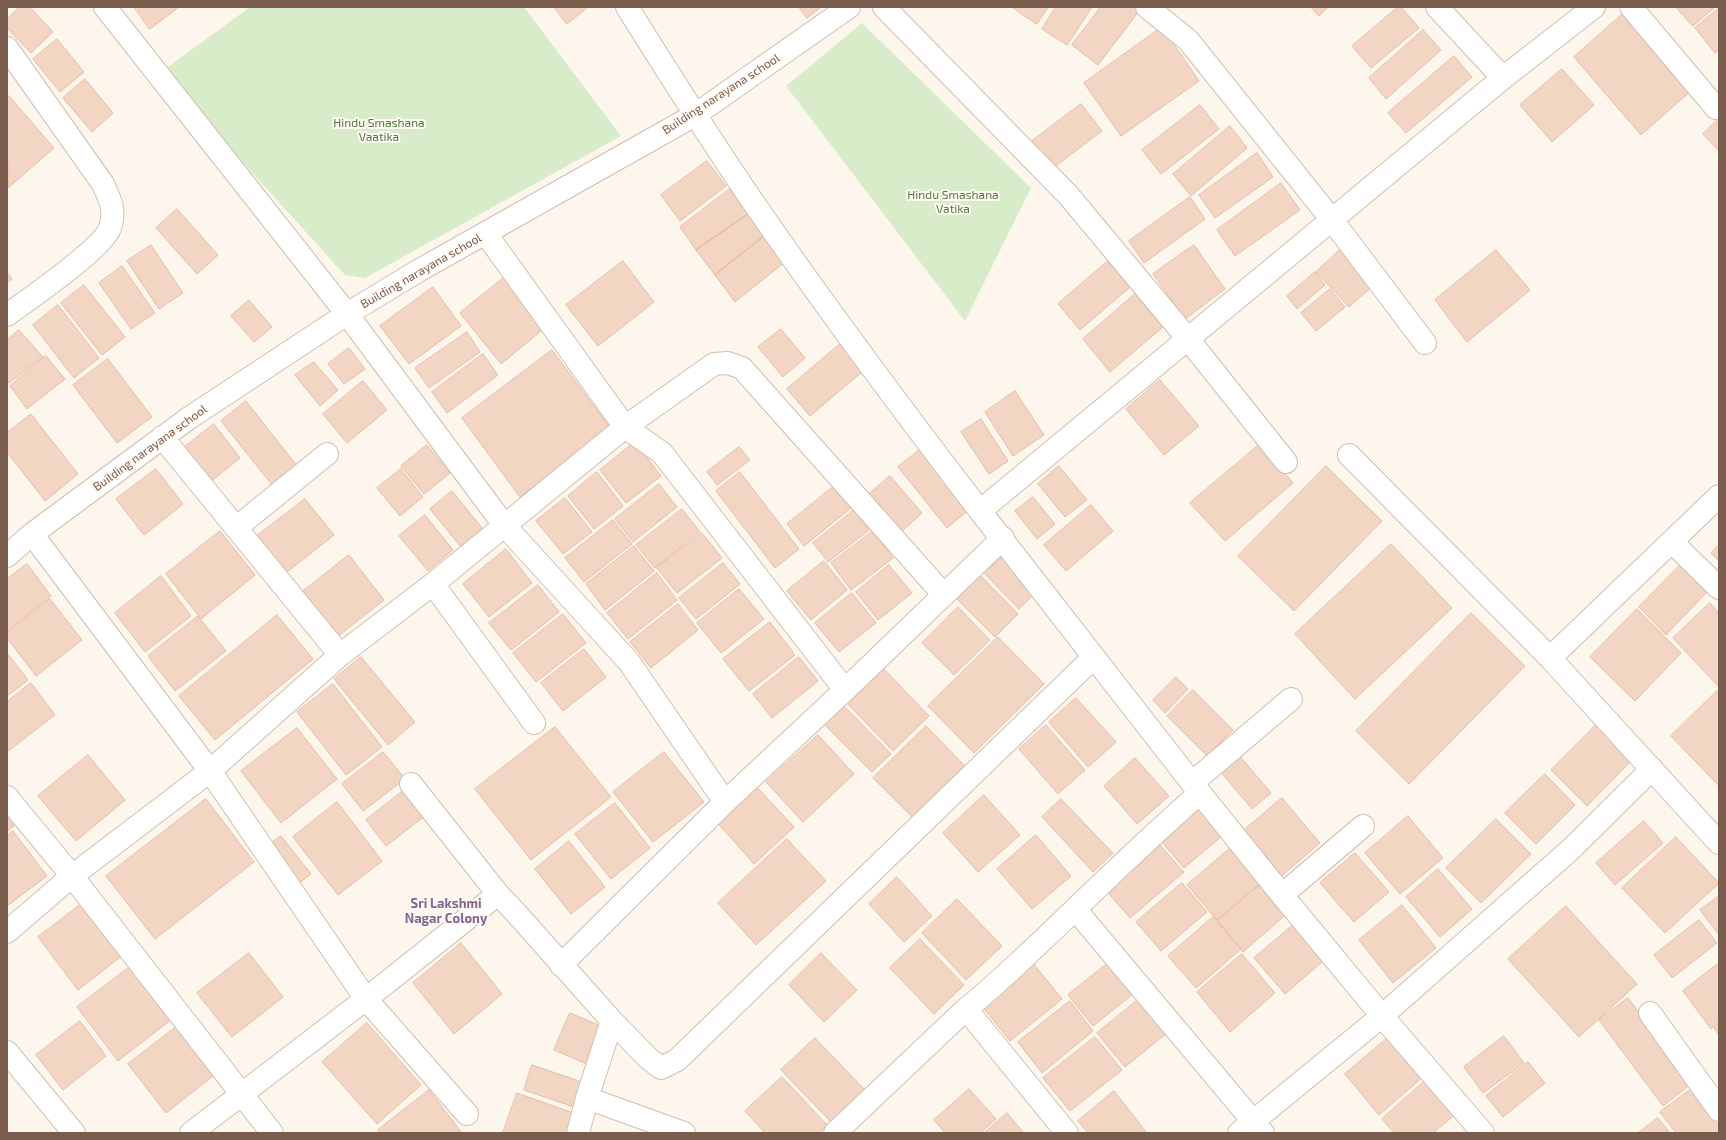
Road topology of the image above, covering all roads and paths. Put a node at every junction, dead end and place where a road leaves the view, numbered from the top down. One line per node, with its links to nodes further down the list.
1 (105, 7): 15 (street)
2 (627, 7): 12 (street)
3 (849, 7): 12 (street, Building narayana school)
4 (884, 7): 17 (street)
5 (1147, 7): 13 (street)
6 (1437, 7): 10 (street)
7 (1594, 7): 10 (street)
8 (1631, 7): 11 (street)
9 (7, 48): 16 (street)
10 (1503, 78): 13 (street)
11 (1716, 108)
12 (694, 115): 14 (street, Building narayana school); 25 (street)
13 (1332, 220): 17 (street); 18 (street)
14 (486, 234): 15 (street, Building narayana school); 19 (street)
15 (346, 314): 20 (street, Building narayana school); 26 (street)
16 (7, 315)
17 (1188, 339): 23 (street); 25 (street)
18 (1426, 343)
19 (625, 427): 26 (street); 34 (street); 38 (street)
20 (162, 437): 27 (street); 28 (street, Building narayana school)
21 (327, 454): 27 (street)
22 (1349, 455): 37 (street)
23 (1286, 462)
24 (1719, 496): 30 (street)
25 (980, 511): 29 (street)
26 (504, 525): 32 (street); 46 (street)
27 (236, 528): 35 (street)
28 (32, 534): 31 (street, Building narayana school); 42 (street)
29 (1002, 538): 34 (street); 36 (street)
30 (1672, 542): 33 (street); 37 (street)
31 (7, 556)
32 (433, 584): 35 (street); 40 (street)
33 (1719, 588)
34 (944, 595): 38 (street)
35 (340, 655): 42 (street)
36 (1094, 657): 44 (street); 59 (street)
37 (1550, 658): 41 (street)
38 (845, 690): 46 (street)
39 (1291, 699): 44 (street)
40 (534, 723)
41 (1652, 769): 48 (street); 58 (street)
42 (210, 771): 49 (street); 55 (street)
43 (411, 784): 50 (street)
44 (1196, 788): 51 (street); 52 (street)
45 (7, 796): 49 (street)
46 (725, 802): 54 (street)
47 (1363, 826): 51 (street)
48 (1719, 843)
49 (72, 876): 53 (street); 61 (street)
50 (498, 894): 54 (street); 55 (street)
51 (1282, 895): 58 (street)
52 (1075, 909): 56 (street); 65 (street)
53 (7, 932)
54 (561, 965): 59 (street)
55 (366, 999): 61 (street); 64 (street)
56 (966, 1008): 71 (street); 72 (street)
57 (1650, 1013): 63 (street)
58 (1382, 1016): 65 (street); 73 (street)
59 (612, 1021): 62 (street)
60 (7, 1052): 66 (street)
61 (242, 1094): 67 (street); 68 (street)
62 (587, 1098): 69 (street); 70 (street)
63 (1719, 1110)
64 (467, 1114)
65 (1252, 1129)
66 (74, 1133)
67 (191, 1133)
68 (272, 1133)
69 (578, 1133)
70 (684, 1133)
71 (836, 1133)
72 (1067, 1133)
73 (1483, 1133)

